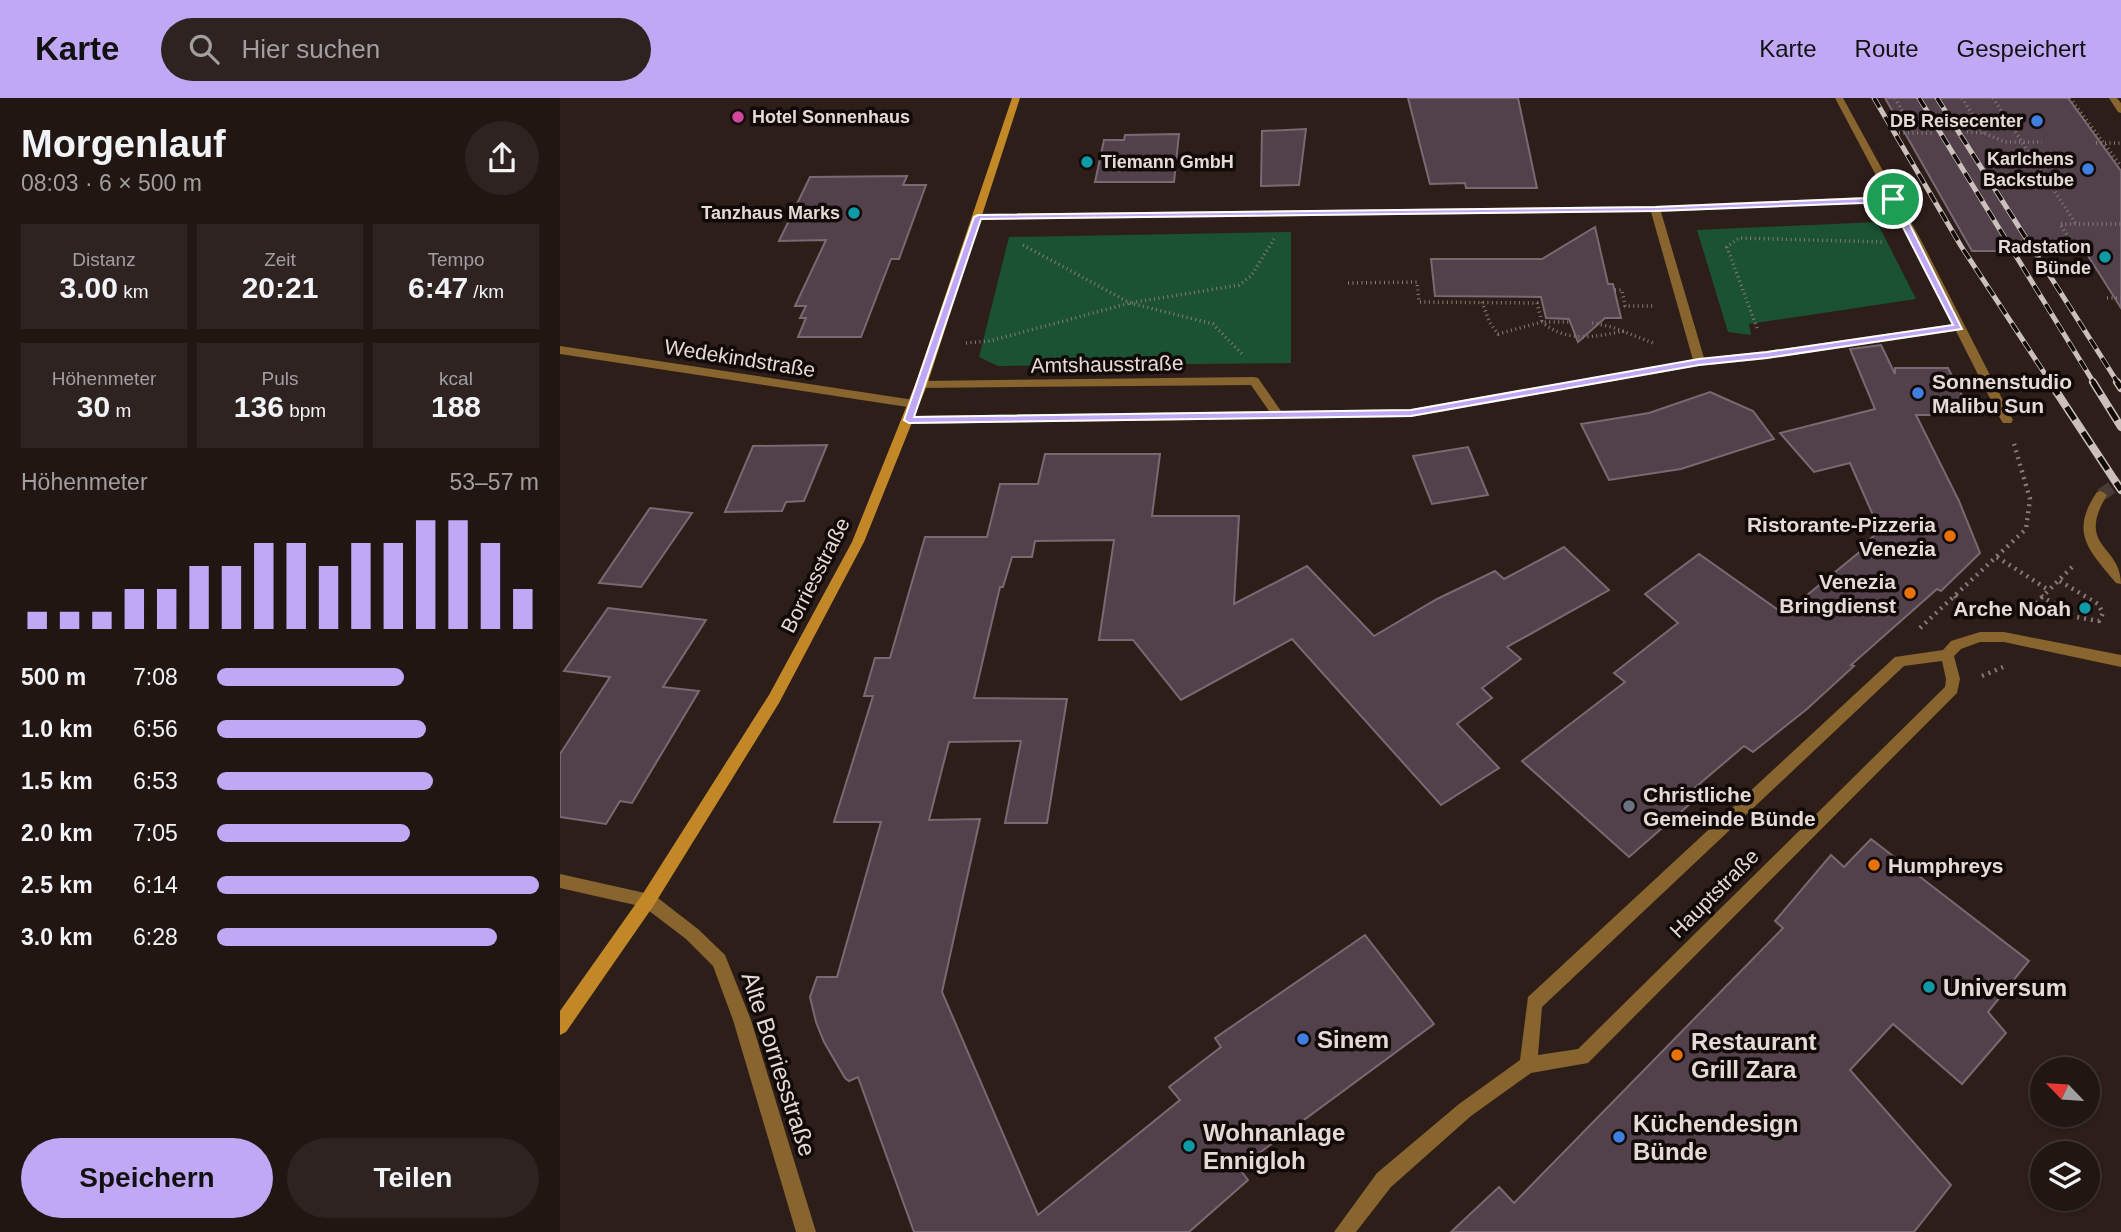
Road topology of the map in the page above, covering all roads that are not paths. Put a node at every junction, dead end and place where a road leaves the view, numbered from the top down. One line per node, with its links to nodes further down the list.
1 (1016, 98): 7 (main road, Borriesstraße)
2 (1839, 98): 5 (street)
3 (2112, 98): 4 (street)
4 (2121, 110)
5 (1893, 199): 6 (street); 8 (street)
6 (1655, 209): 7 (street); 10 (street)
7 (978, 217): 11 (main road, Borriesstraße)
8 (1959, 327): 10 (street); 15 (street)
9 (560, 350): 12 (street, Wedekindstraße)
10 (1699, 362): 13 (street)
11 (921, 385): 12 (main road, Borriesstraße); 13 (street, Amtshausstraße)
12 (914, 404): 14 (main road, Borriesstraße)
13 (1276, 413): 14 (street)
14 (909, 420): 21 (main road, Borriesstraße)
15 (2007, 420)
16 (2101, 495): 17 (street)
17 (2121, 579)
18 (1947, 655): 19 (street, Hauptstraße); 23 (street, Hauptstraße); 23 (street, Hauptstraße)
19 (2121, 661)
20 (560, 881): 21 (street)
21 (648, 900): 22 (main road, Borriesstraße); 24 (street, Alte Borriesstraße)
22 (560, 1026)
23 (1528, 1065): 25 (street, Hauptstraße)
24 (806, 1232)
25 (1344, 1232)

